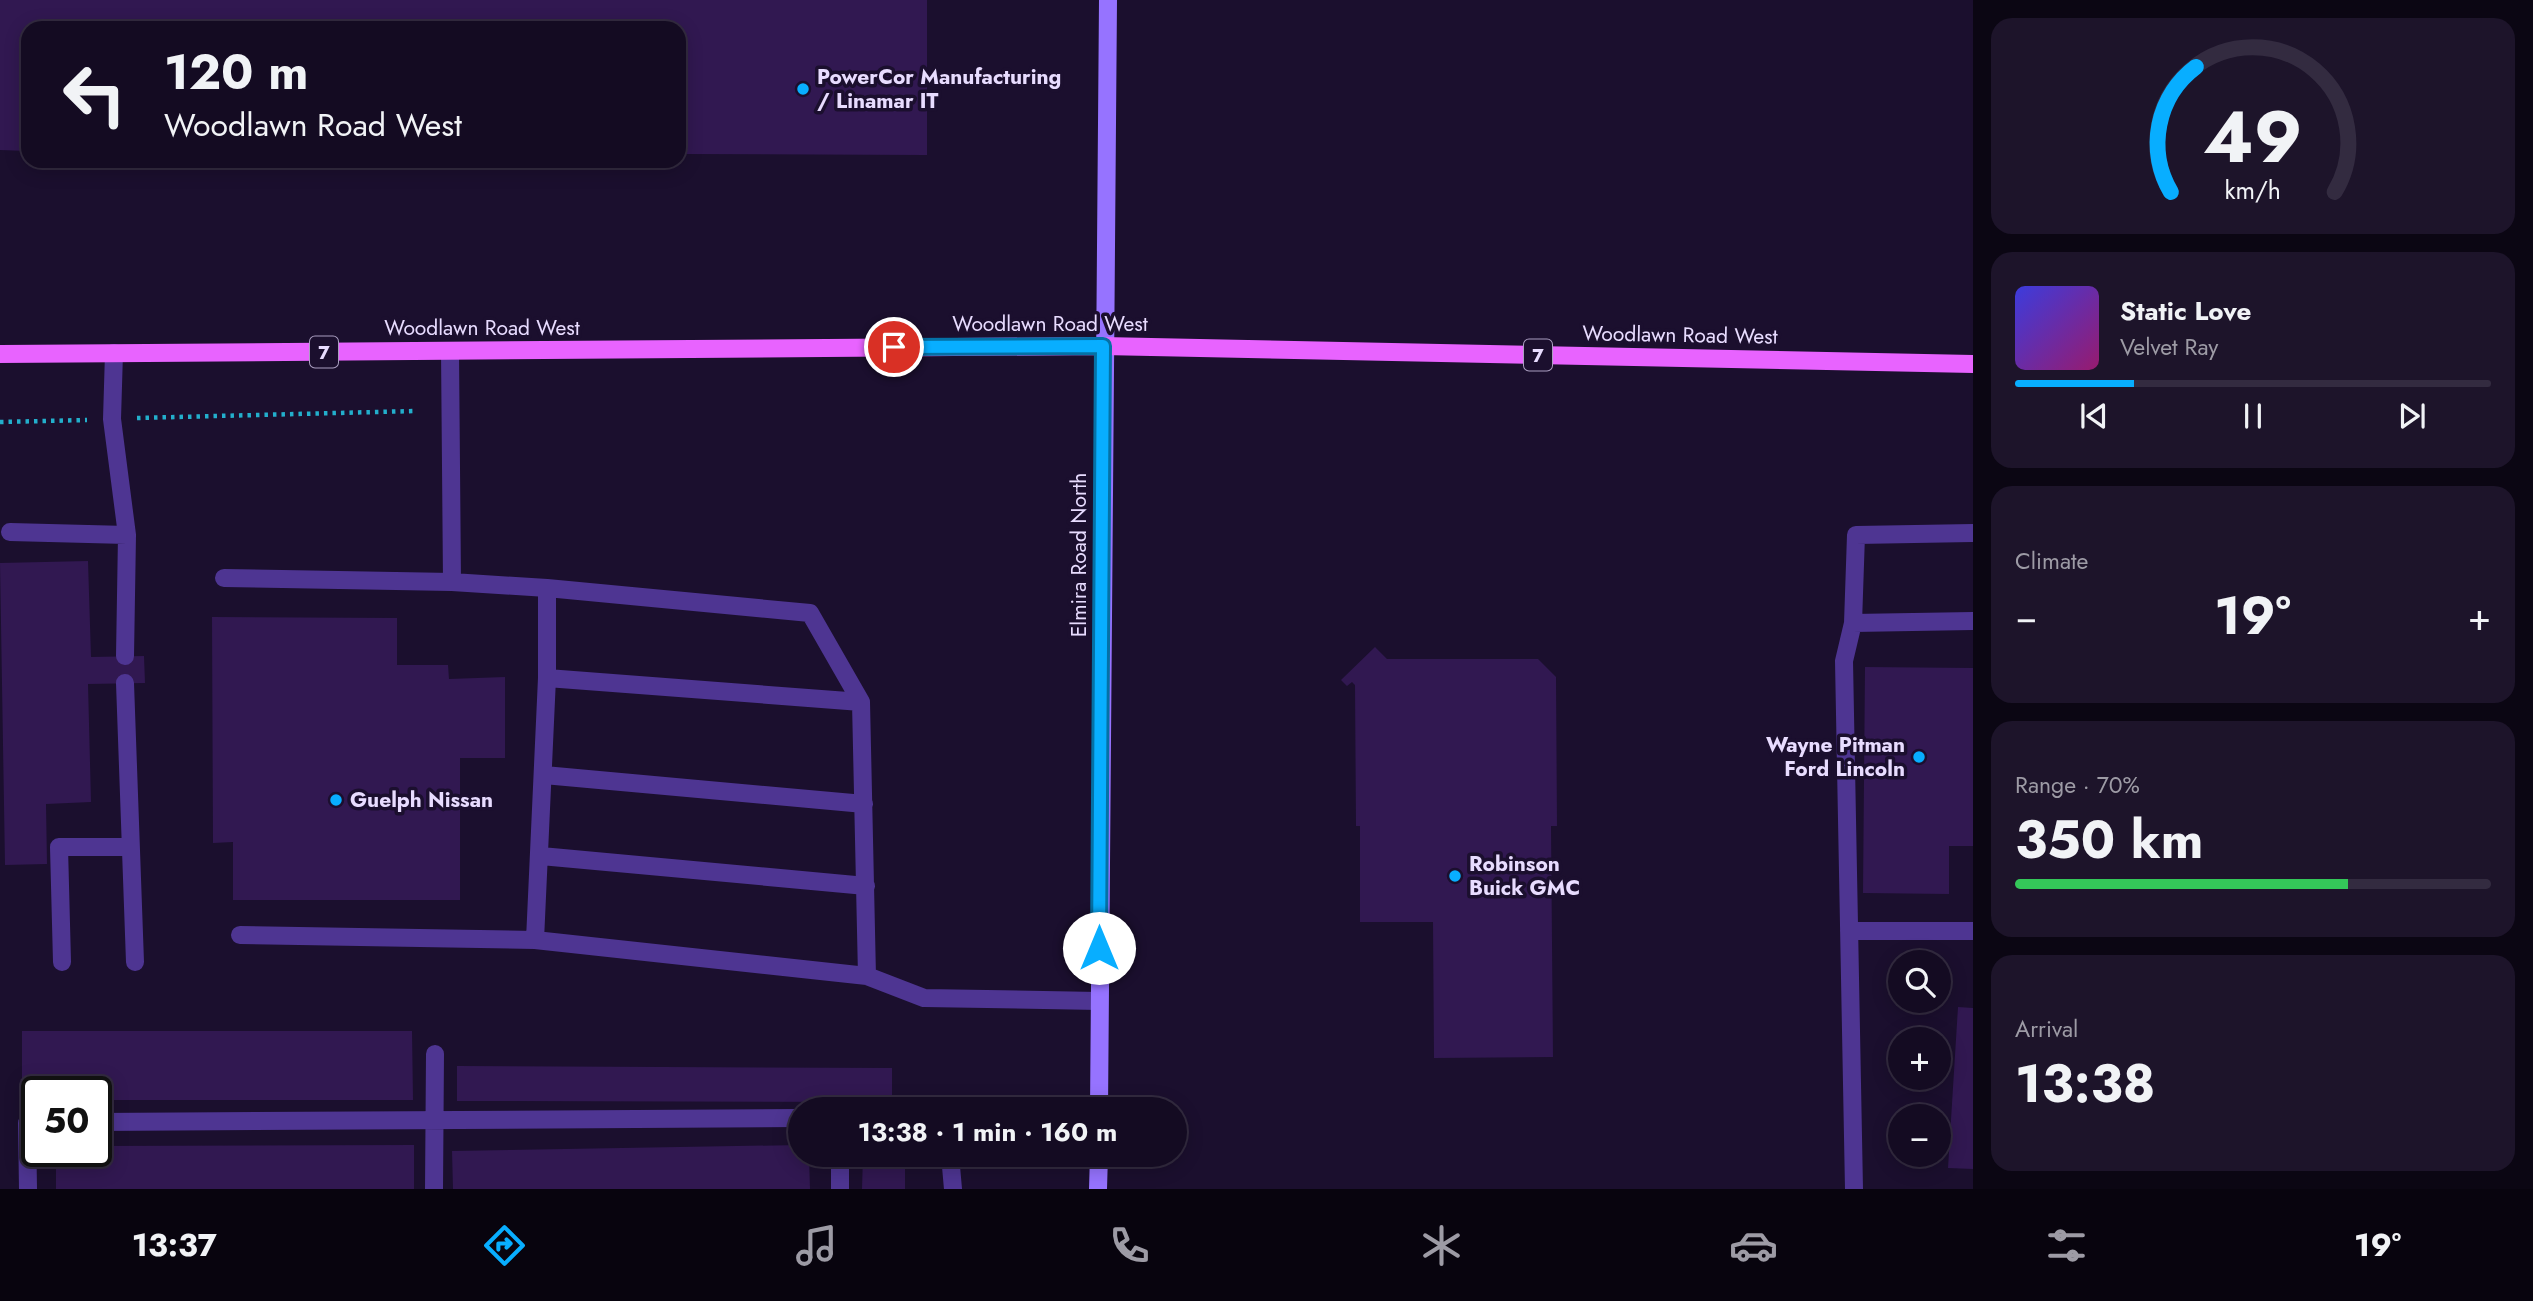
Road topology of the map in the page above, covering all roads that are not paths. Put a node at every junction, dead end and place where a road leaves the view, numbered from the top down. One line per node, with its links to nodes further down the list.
1 (1108, 0): 2 (main road, Elmira Road North)
2 (1103, 346): 3 (main road, Woodlawn Road West / 7); 6 (main road, Woodlawn Road West / 7); 31 (main road, Elmira Road North)
3 (450, 351): 5 (main road, Woodlawn Road West / 7); 11 (lane)
4 (0, 354): 5 (main road, Woodlawn Road West / 7)
5 (114, 354): 9 (lane)
6 (1973, 364)
7 (10, 532): 9 (lane)
8 (1973, 533): 14 (lane)
9 (127, 535): 15 (lane)
10 (223, 578): 11 (lane)
11 (452, 582): 12 (lane)
12 (547, 588): 16 (lane); 18 (lane)
13 (1973, 621): 14 (lane)
14 (1853, 623): 24 (lane)
15 (125, 656)
16 (547, 677): 18 (lane); 19 (lane)
17 (125, 683): 21 (lane)
18 (862, 702): 20 (lane)
19 (544, 775): 20 (lane); 22 (lane)
20 (864, 804): 23 (lane)
21 (130, 847): 28 (lane); 29 (lane)
22 (541, 856): 23 (lane); 27 (lane)
23 (866, 886): 30 (lane)
24 (1849, 931): 25 (lane); 46 (lane)
25 (1973, 931)
26 (240, 935): 27 (lane)
27 (536, 940): 30 (lane)
28 (62, 961)
29 (135, 962)
30 (867, 976): 31 (lane)
31 (1099, 1001): 33 (main road, Elmira Road North)
32 (435, 1054): 35 (lane)
33 (1099, 1097)
34 (788, 1118): 35 (lane)
35 (435, 1121): 36 (lane); 42 (lane)
36 (112, 1122)
37 (28, 1167): 41 (lane)
38 (840, 1167): 43 (lane)
39 (951, 1167): 44 (lane)
40 (1099, 1167): 45 (main road)
41 (28, 1189)
42 (434, 1189)
43 (840, 1189)
44 (953, 1189)
45 (1098, 1189)
46 (1854, 1189)

